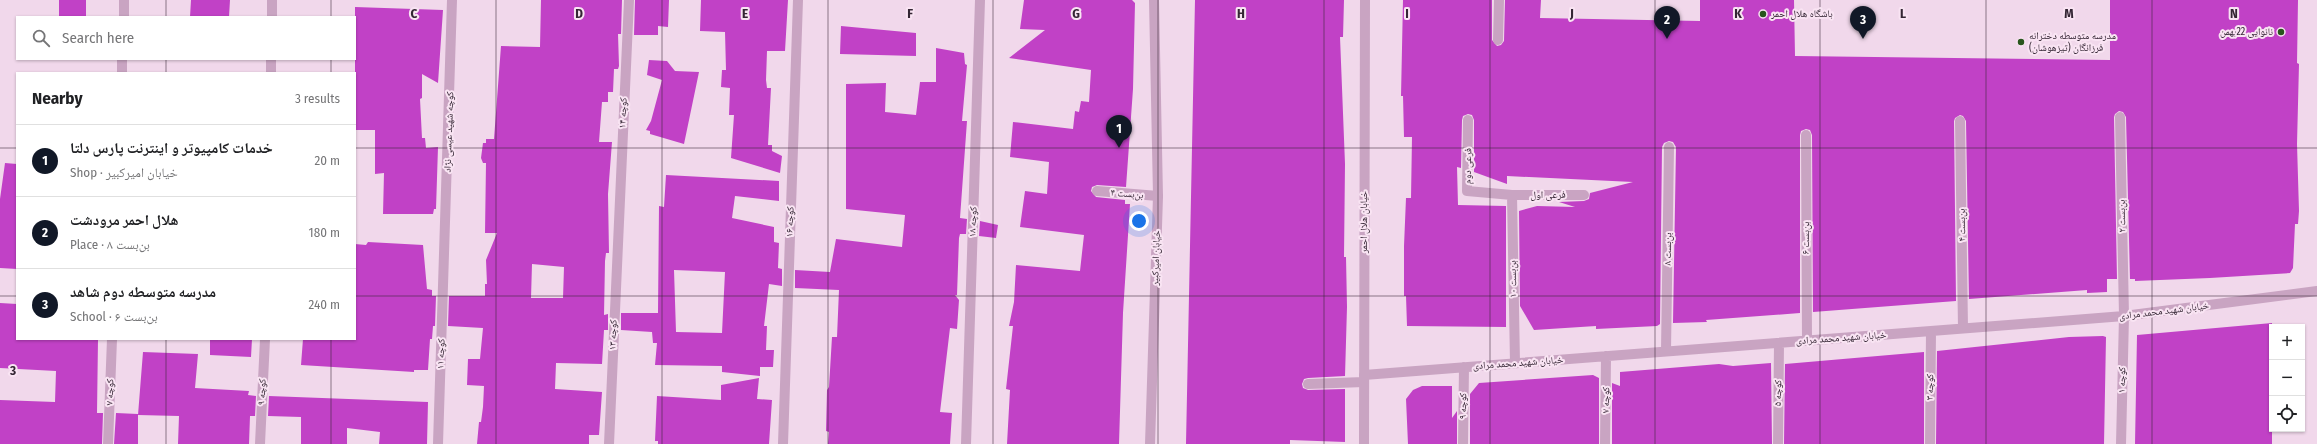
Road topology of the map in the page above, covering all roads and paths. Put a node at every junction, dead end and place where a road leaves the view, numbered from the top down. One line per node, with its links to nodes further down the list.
1 (124, 0): 10 (street)
2 (272, 0): 11 (street)
3 (452, 0): 27 (street, کوچه شهید عیسی نژاد)
4 (629, 0): 26 (street, کوچه ۱۴)
5 (798, 0): 46 (street, کوچه ۱۶)
6 (980, 0): 47 (street, کوچه ۱۸)
7 (1154, 0): 25 (street, خیابان امیرکبیر)
8 (1365, 0): 40 (street, خیابان هلال احمر)
9 (1499, 0): 12 (street)
10 (124, 16)
11 (272, 16)
12 (1498, 40)
13 (122, 60): 15 (street)
14 (271, 60): 16 (street)
15 (122, 72)
16 (271, 72)
17 (2120, 117): 29 (street, بن‌بست ۲)
18 (1468, 120): 23 (street, فرعی دوم)
19 (1960, 121): 30 (street, بن‌بست ۴)
20 (1806, 135): 34 (street, بن‌بست ۶)
21 (1669, 147): 36 (street, بن‌بست ۸)
22 (1097, 191): 25 (street, بن‌بست ۴)
23 (1512, 195): 24 (street, فرعی اول); 38 (street, بن‌بست ۱۰)
24 (1584, 195)
25 (1158, 196): 48 (street, خیابان امیرکبیر)
26 (617, 226): 45 (street, کوچه ۱۳)
27 (444, 264): 44 (street, کوچه ۱۱)
28 (2317, 291): 29 (street, خیابان شهید محمد مرادی)
29 (2124, 316): 30 (street, خیابان شهید محمد مرادی); 54 (street, کوچه ۱)
30 (1963, 328): 31 (street, خیابان شهید محمد مرادی)
31 (1931, 331): 34 (street, خیابان شهید محمد مرادی); 53 (street, کوچه ۳)
32 (112, 340): 42 (street, کوچه ۷)
33 (265, 340): 43 (street, کوچه ۹)
34 (1807, 341): 35 (street, خیابان شهید محمد مرادی)
35 (1779, 342): 36 (street, خیابان شهید محمد مرادی); 52 (street, کوچه ۵)
36 (1666, 351): 37 (street, خیابان شهید محمد مرادی)
37 (1606, 356): 38 (street, خیابان شهید محمد مرادی); 51 (street, کوچه ۷)
38 (1515, 363): 39 (street, خیابان شهید محمد مرادی)
39 (1464, 367): 40 (street, خیابان شهید محمد مرادی); 50 (street, کوچه ۹)
40 (1364, 379): 41 (street); 49 (street, خیابان هلال احمر)
41 (1308, 384)
42 (108, 444)
43 (260, 444)
44 (438, 444)
45 (609, 444)
46 (782, 444)
47 (966, 444)
48 (1150, 444)
49 (1364, 444)
50 (1463, 444)
51 (1605, 444)
52 (1778, 444)
53 (1930, 444)
54 (2121, 444)

